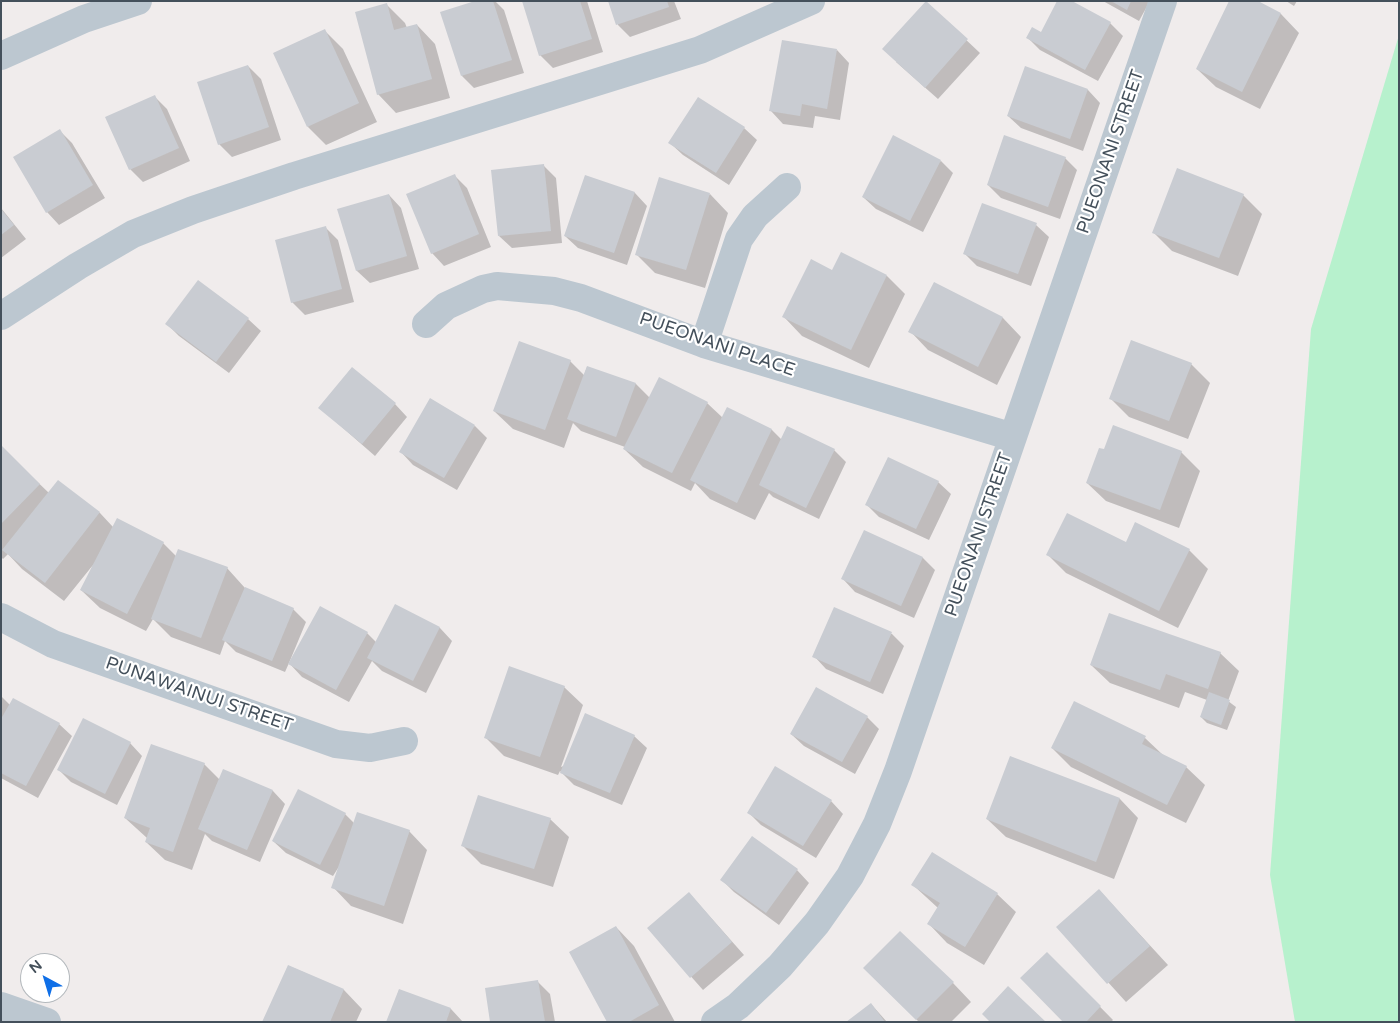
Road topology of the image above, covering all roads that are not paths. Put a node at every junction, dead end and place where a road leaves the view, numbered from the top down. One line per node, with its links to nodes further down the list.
1 (138, 1): 4 (street)
2 (811, 1): 6 (street)
3 (1163, 1): 9 (street, PUEONANI STREET)
4 (1, 56)
5 (787, 187): 8 (street)
6 (1, 316)
7 (426, 324): 8 (street, PUEONANI PLACE)
8 (704, 344): 9 (street, PUEONANI PLACE)
9 (1013, 437): 13 (street, PUEONANI STREET)
10 (1, 617): 11 (street, PUNAWAINUI STREET)
11 (404, 741)
12 (1, 1006): 14 (street)
13 (732, 1017)
14 (47, 1022)

